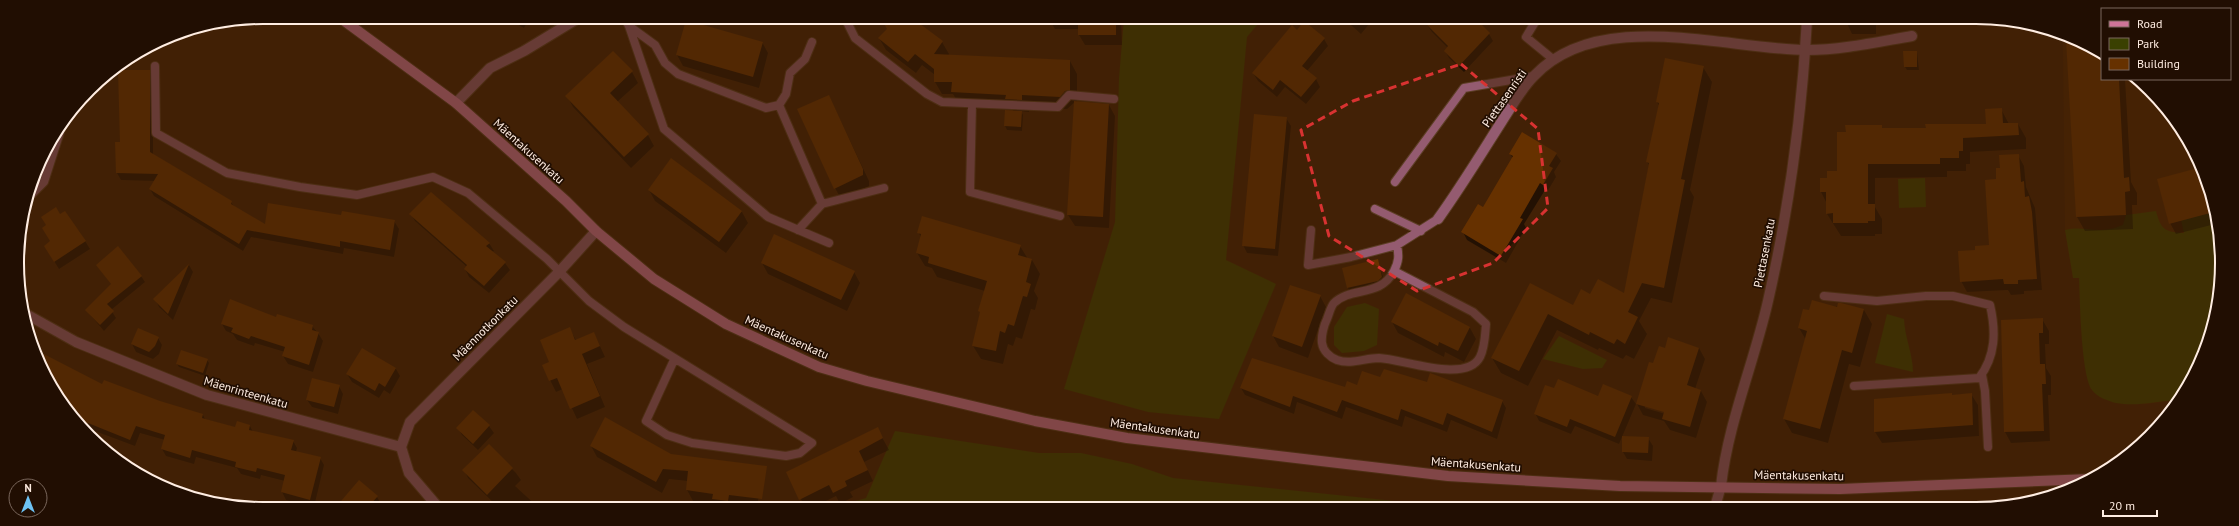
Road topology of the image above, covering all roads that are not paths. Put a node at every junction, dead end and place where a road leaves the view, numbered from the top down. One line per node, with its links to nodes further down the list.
1 (349, 24): 14 (main road, Mäentakusenkatu)
2 (568, 24): 14 (street)
3 (848, 24): 15 (lane)
4 (1534, 24): 10 (lane)
5 (1807, 24): 9 (street, Piettasenkatu)
6 (629, 26): 16 (lane); 25 (lane)
7 (1912, 36): 9 (street, Piettasenristi)
8 (812, 42): 16 (lane)
9 (1805, 50): 10 (street, Piettasenristi); 41 (street, Piettasenkatu)
10 (1554, 60): 12 (street, Piettasenristi)
11 (155, 66): 32 (lane)
12 (1534, 76): 18 (lane); 24 (street, Piettasenristi)
13 (1114, 99): 15 (lane)
14 (456, 103): 27 (main road, Mäentakusenkatu)
15 (972, 104): 23 (lane)
16 (779, 105): 21 (lane)
17 (57, 141): 20 (lane)
18 (1395, 182)
19 (884, 188): 21 (lane)
20 (36, 190)
21 (822, 204): 25 (lane)
22 (1375, 209): 28 (lane)
23 (1060, 216)
24 (1438, 220): 28 (lane)
25 (798, 230): 29 (lane)
26 (1311, 230): 30 (lane)
27 (596, 231): 32 (street, Mäennotkonkatu); 41 (main road, Mäentakusenkatu)
28 (1421, 231): 30 (lane)
29 (828, 244)
30 (1397, 245): 31 (lane)
31 (1394, 271): 31 (lane)
32 (559, 272): 35 (lane); 39 (street, Mäennotkonkatu)
33 (1824, 296): 36 (lane)
34 (30, 316): 39 (street, Mäenrinteenkatu)
35 (674, 360): 35 (lane)
36 (1982, 375): 37 (lane); 38 (lane)
37 (1854, 386)
38 (1988, 447)
39 (401, 448): 42 (street)
40 (2076, 480): 41 (main road, Mäentakusenkatu)
41 (1721, 486): 43 (street, Piettasenkatu)
42 (434, 502)
43 (1716, 502)

